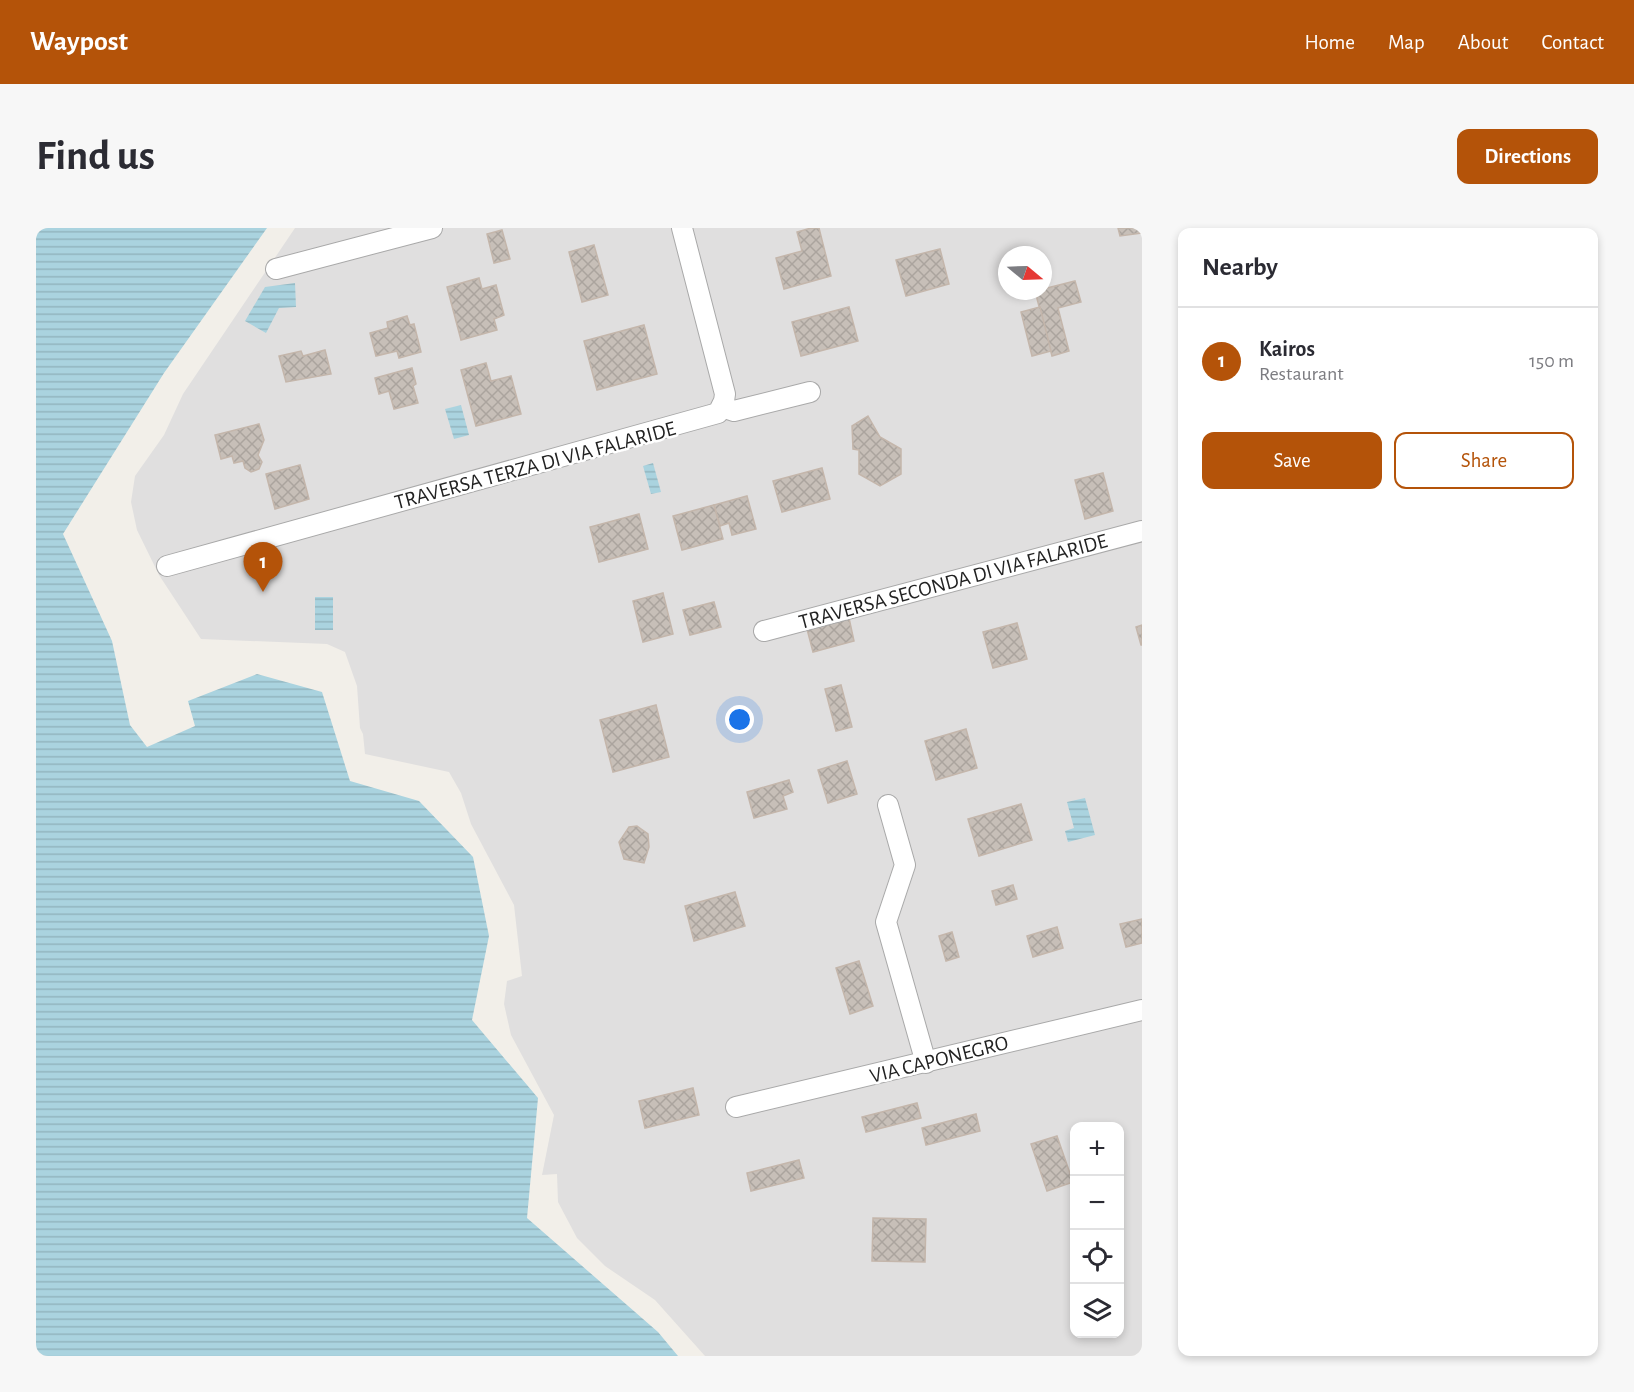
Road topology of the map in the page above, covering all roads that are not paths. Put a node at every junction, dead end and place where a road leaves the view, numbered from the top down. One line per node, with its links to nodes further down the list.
1 (432, 228): 3 (street)
2 (682, 228): 5 (street)
3 (276, 269)
4 (810, 392): 5 (street)
5 (722, 407): 7 (street, TRAVERSA TERZA DI VIA FALARIDE)
6 (1142, 531): 8 (street, TRAVERSA SECONDA DI VIA FALARIDE)
7 (167, 566)
8 (764, 631)
9 (888, 805): 11 (street)
10 (1142, 1010): 11 (street, VIA CAPONEGRO)
11 (926, 1063): 12 (street, VIA CAPONEGRO)
12 (736, 1107)

